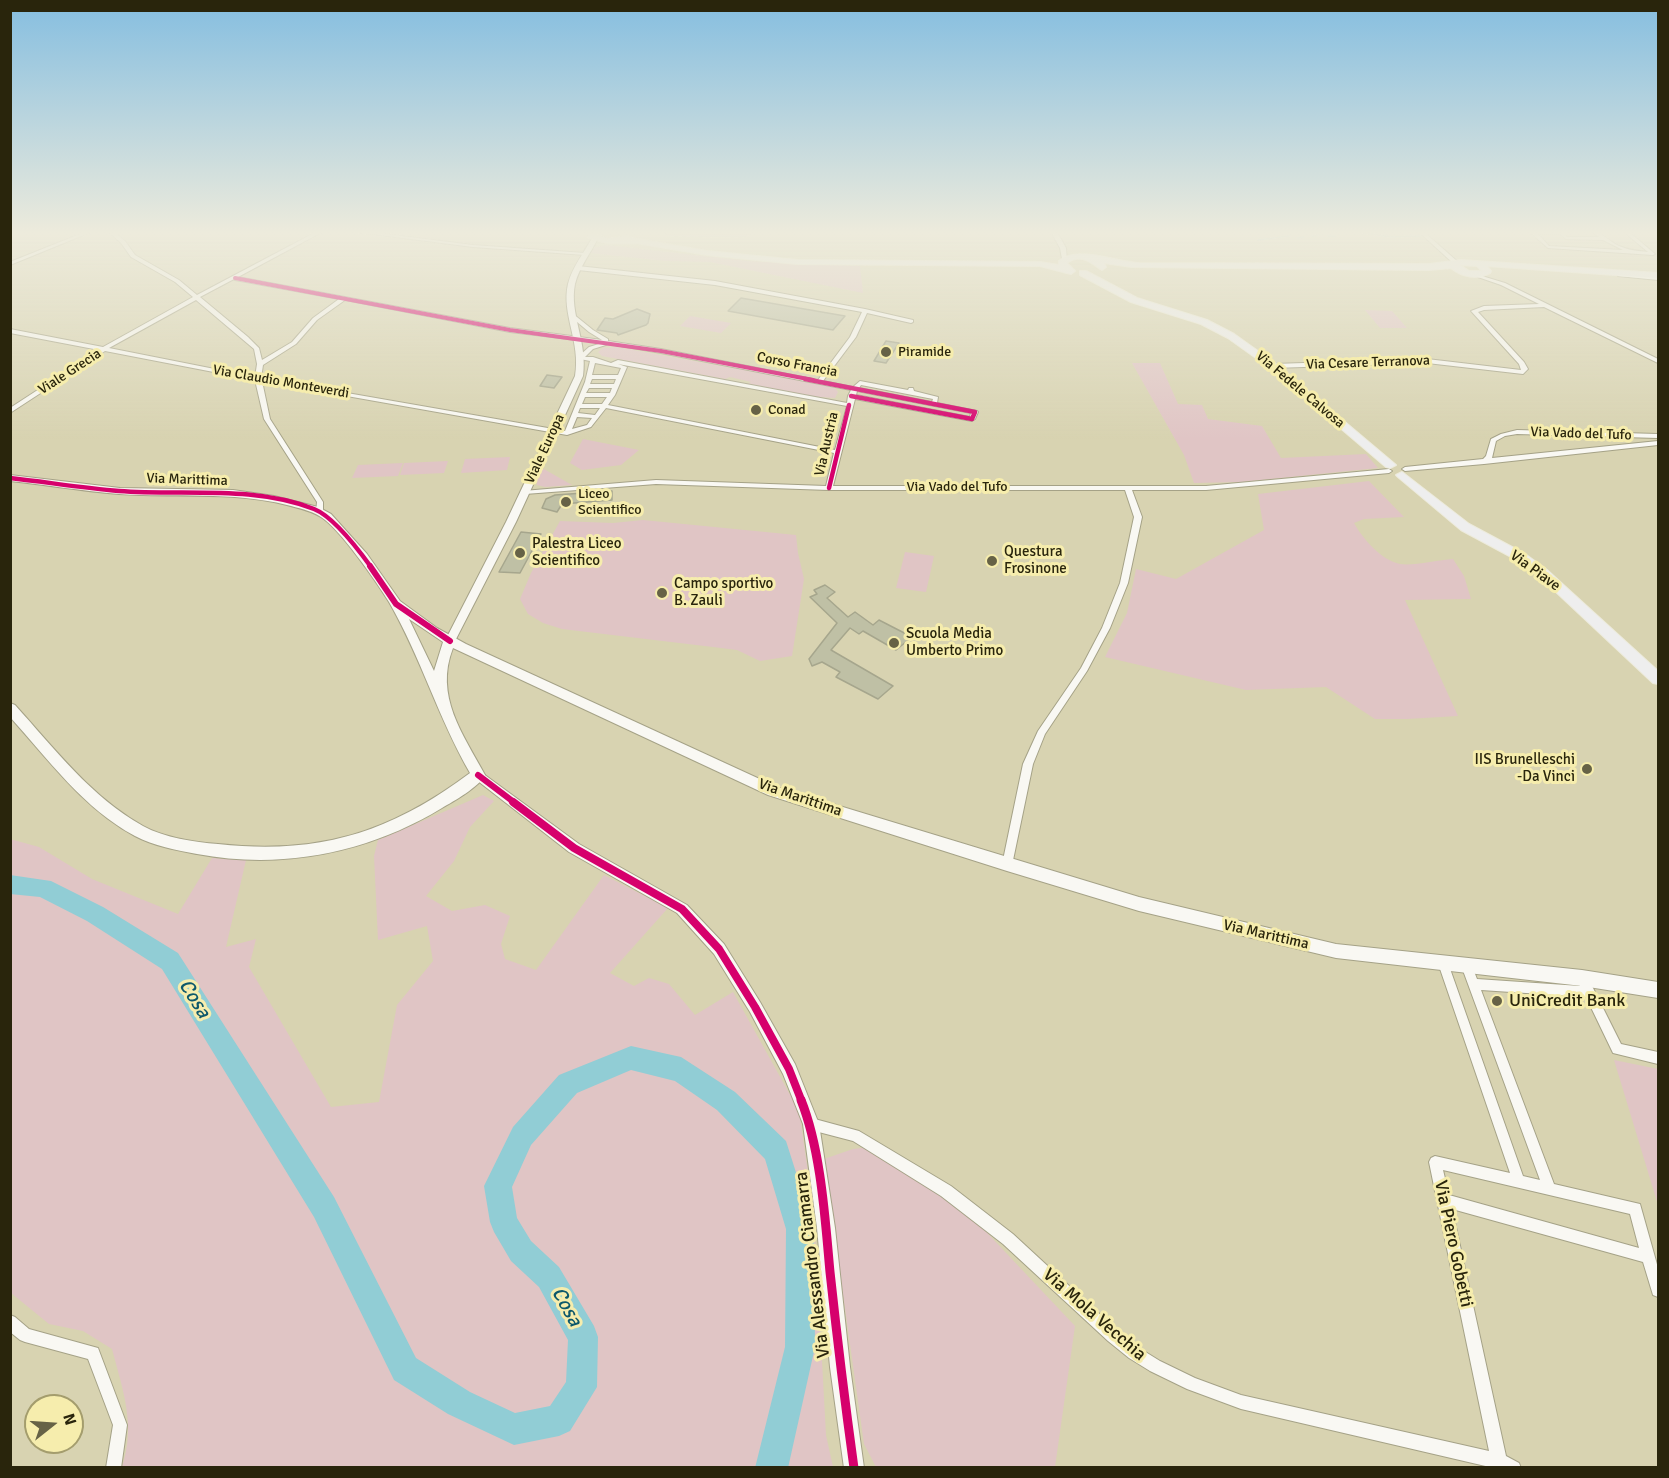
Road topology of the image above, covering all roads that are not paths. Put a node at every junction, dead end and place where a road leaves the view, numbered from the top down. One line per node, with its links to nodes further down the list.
1 (190, 301): 16 (street, Viale Grecia)
2 (199, 301): 20 (street)
3 (340, 301): 20 (street)
4 (354, 301): 14 (street)
5 (571, 301): 11 (street, Viale Europa)
6 (811, 301): 10 (street)
7 (1137, 301): 22 (main road, Via Fedele Calvosa)
8 (1538, 301): 9 (street)
9 (1546, 305): 19 (street); 22 (street, Via Cesare Terranova)
10 (865, 311): 12 (street); 26 (street)
11 (572, 315): 14 (street, Viale Europa); 15 (street)
12 (912, 321)
13 (10, 331): 16 (street, Via Claudio Monteverdi)
14 (580, 338): 15 (street, Corso Francia); 17 (street, Viale Europa)
15 (614, 343): 17 (street); 26 (street, Corso Francia)
16 (106, 348): 25 (street, Via Claudio Monteverdi); 36 (street, Viale Grecia)
17 (582, 357): 18 (street); 39 (street, Viale Europa)
18 (593, 359): 21 (street); 23 (street)
19 (1659, 361)
20 (260, 364): 25 (street)
21 (613, 364): 24 (street); 32 (street)
22 (1273, 366): 45 (main road, Via Fedele Calvosa)
23 (589, 376): 24 (street); 27 (street)
24 (620, 377): 28 (street)
25 (258, 379): 39 (street, Via Claudio Monteverdi); 51 (street)
26 (820, 381): 29 (street, Corso Francia)
27 (586, 386): 28 (street); 30 (street)
28 (616, 386): 31 (street)
29 (854, 388): 32 (street, Via Austria); 33 (street, Corso Francia); 33 (street)
30 (583, 395): 31 (street); 34 (street)
31 (612, 395): 35 (street)
32 (850, 401): 33 (street, Corso Francia); 43 (street, Via Austria)
33 (934, 404)
34 (578, 406): 35 (street); 37 (street)
35 (606, 406): 38 (street); 43 (street)
36 (10, 411)
37 (574, 415): 38 (street); 40 (street)
38 (597, 417): 40 (street)
39 (553, 432): 40 (street, Via Claudio Monteverdi); 50 (street, Viale Europa)
40 (567, 433)
41 (1659, 436): 44 (street, Via Vado del Tufo)
42 (1659, 443): 44 (street, Via Vado del Tufo)
43 (837, 452): 48 (street, Via Austria)
44 (1484, 462): 46 (street, Via Vado del Tufo)
45 (1389, 468): 46 (main road); 49 (street, Via Vado del Tufo)
46 (1403, 472): 54 (main road, Via Piave)
47 (10, 478): 51 (main road, Via Marittima)
48 (829, 488): 49 (street, Via Vado del Tufo); 50 (street, Via Vado del Tufo)
49 (1128, 488): 58 (street)
50 (525, 492): 53 (street, Viale Europa)
51 (319, 512): 52 (main road, Via Marittima)
52 (396, 604): 53 (main road, Via Marittima); 55 (main road)
53 (450, 641): 55 (main road, Via Alessandro Ciamarra); 58 (main road, Via Marittima)
54 (1656, 674)
55 (438, 692): 57 (main road, Via Alessandro Ciamarra)
56 (10, 708): 57 (main road)
57 (478, 776): 65 (street, Via Alessandro Ciamarra)
58 (1007, 865): 59 (main road, Via Marittima)
59 (1443, 963): 60 (main road, Via Marittima); 66 (street)
60 (1466, 965): 61 (street); 62 (main road, Via Marittima)
61 (1473, 984): 62 (street); 67 (street)
62 (1585, 985): 63 (main road, Via Marittima); 64 (street)
63 (1659, 990)
64 (1659, 1058)
65 (811, 1124): 72 (street, Via Mola Vecchia); 74 (street, Via Alessandro Ciamarra)
66 (1519, 1182): 67 (street); 68 (street, Via Piero Gobetti)
67 (1550, 1189): 69 (street)
68 (1443, 1200): 69 (street); 72 (street, Via Piero Gobetti)
69 (1649, 1257): 70 (street)
70 (1659, 1290)
71 (10, 1322): 73 (street)
72 (1499, 1461): 75 (street, Via Mola Vecchia)
73 (113, 1467)
74 (854, 1467)
75 (1514, 1467)

